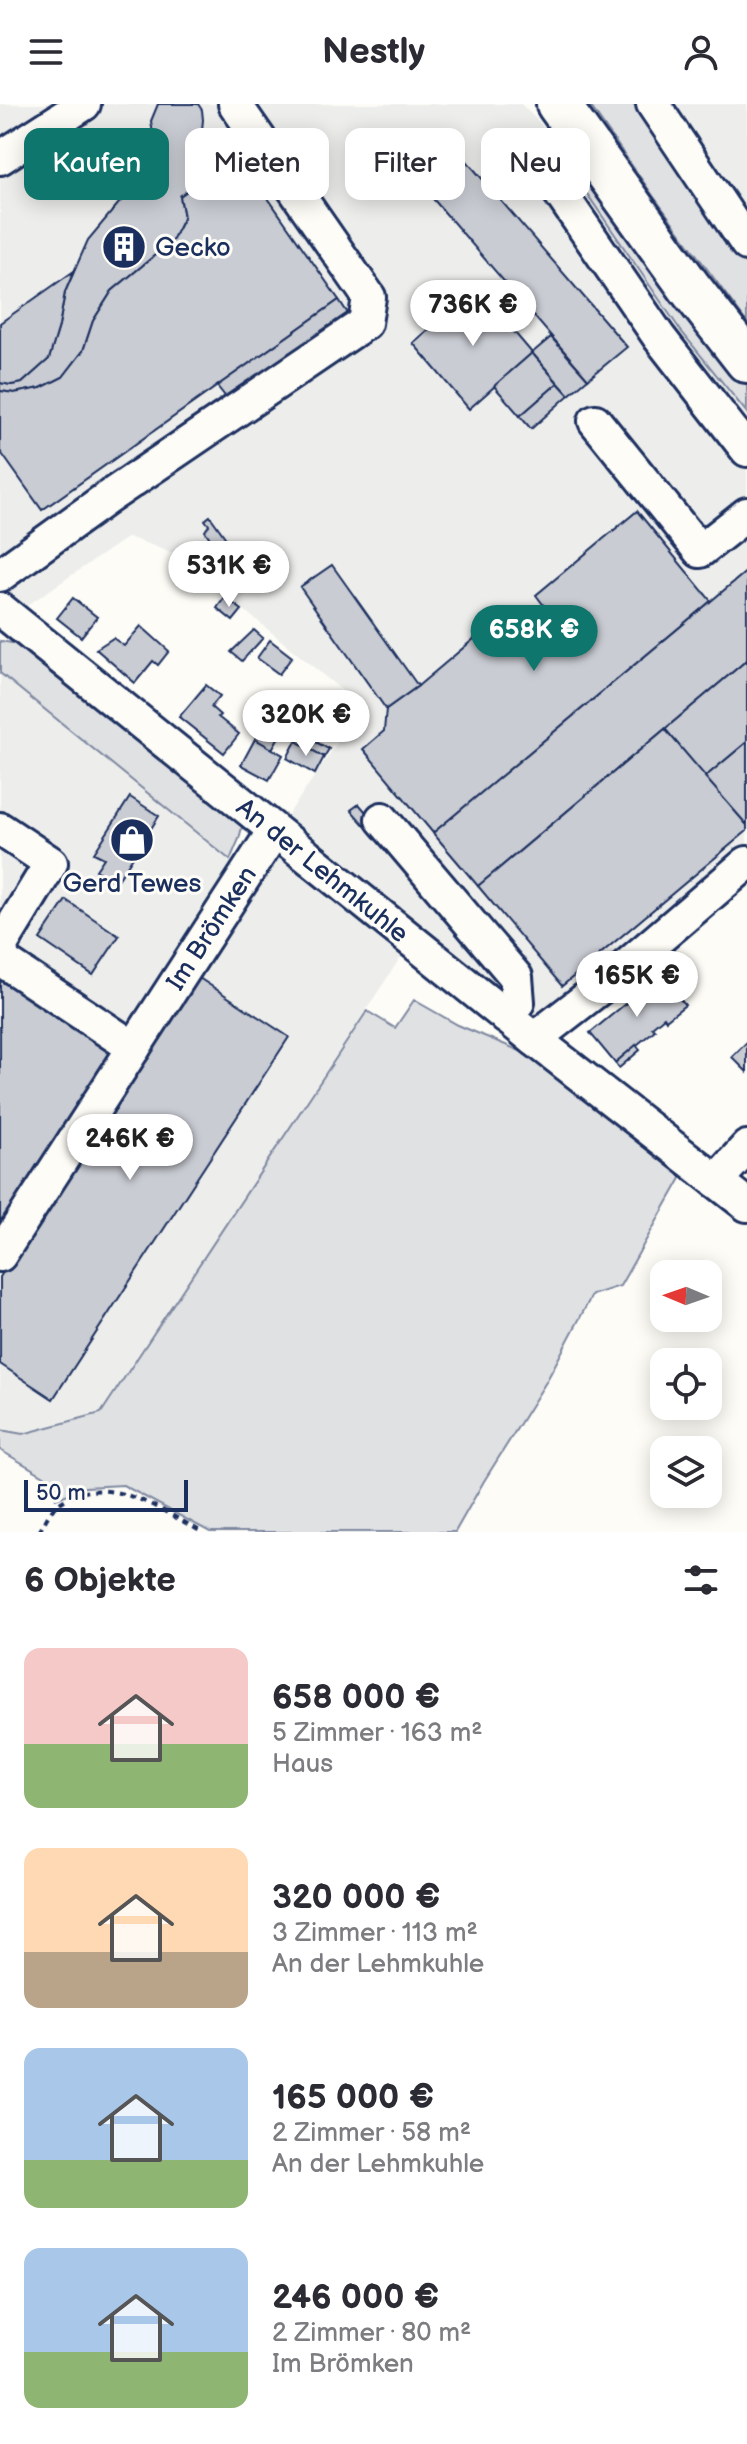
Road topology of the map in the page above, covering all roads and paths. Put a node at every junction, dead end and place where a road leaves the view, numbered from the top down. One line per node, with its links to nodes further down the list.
1 (84, 104): 5 (street)
2 (235, 104): 12 (street)
3 (558, 104): 8 (main road)
4 (653, 104): 7 (street)
5 (0, 158)
6 (565, 200): 10 (street)
7 (747, 244)
8 (747, 361)
9 (595, 421): 11 (street)
10 (747, 450)
11 (747, 514)
12 (0, 575)
13 (0, 609): 16 (street, An der Lehmkuhle)
14 (382, 819): 18 (street)
15 (0, 829): 19 (street)
16 (274, 831): 18 (street, An der Lehmkuhle); 19 (street, Im Brömken)
17 (747, 863): 20 (street)
18 (506, 1017): 20 (street, An der Lehmkuhle)
19 (142, 1036): 24 (street, Im Brömken)
20 (534, 1039): 22 (street, An der Lehmkuhle)
21 (747, 1147): 22 (street)
22 (716, 1181): 23 (street, An der Lehmkuhle)
23 (747, 1205)
24 (0, 1255)
25 (39, 1532): 26 (path)
26 (202, 1532)

